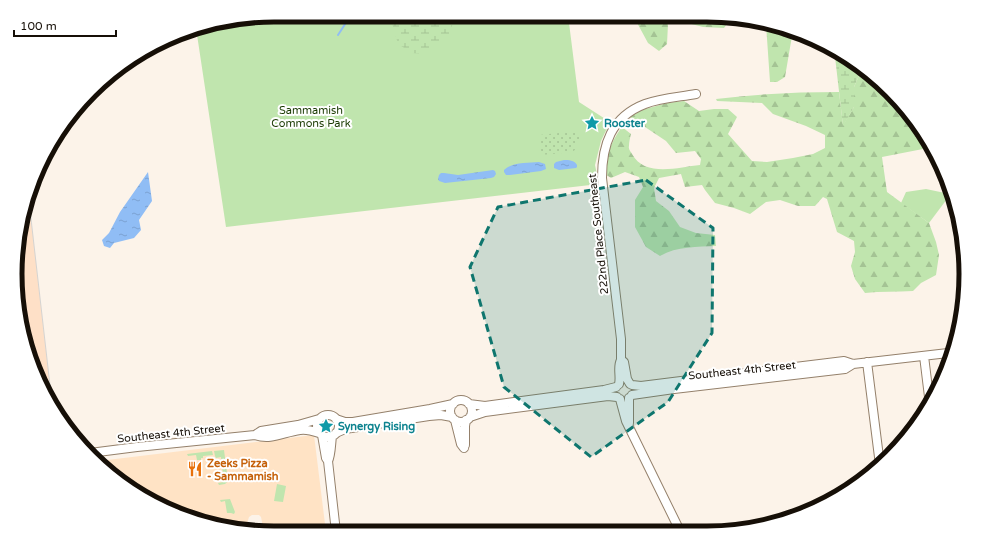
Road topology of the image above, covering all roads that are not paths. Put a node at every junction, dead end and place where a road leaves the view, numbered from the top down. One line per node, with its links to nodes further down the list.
1 (696, 94): 7 (street, 222nd Place Southeast)
2 (26, 228): 10 (main road)
3 (23, 298): 4 (main road)
4 (26, 319)
5 (946, 353): 6 (street, Southeast 4th Street)
6 (924, 356): 8 (street, Southeast 4th Street); 13 (street)
7 (621, 360): 11 (street, 222nd Place Southeast); 12 (street, 222nd Place Southeast)
8 (867, 362): 9 (street, Southeast 4th Street); 27 (street)
9 (853, 364): 11 (street, Southeast 4th Street); 14 (street, Southeast 4th Street)
10 (43, 375)
11 (631, 384): 12 (street); 14 (street)
12 (617, 385): 15 (street); 17 (street)
13 (929, 393)
14 (631, 397): 15 (street); 22 (street)
15 (618, 398): 19 (street); 22 (street)
16 (453, 404): 17 (street); 18 (street); 21 (street)
17 (469, 404): 19 (street)
18 (454, 418): 19 (street); 19 (street); 24 (street)
19 (468, 418)
20 (319, 419): 21 (street); 23 (street); 25 (street, Southeast 4th Street)
21 (336, 419): 24 (street)
22 (629, 428): 30 (street)
23 (321, 434): 24 (street); 25 (street, Southeast 4th Street); 28 (street)
24 (334, 434): 28 (street)
25 (255, 435): 26 (street, Southeast 4th Street)
26 (96, 452)
27 (879, 457)
28 (328, 462): 29 (street)
29 (335, 526)
30 (678, 526)

